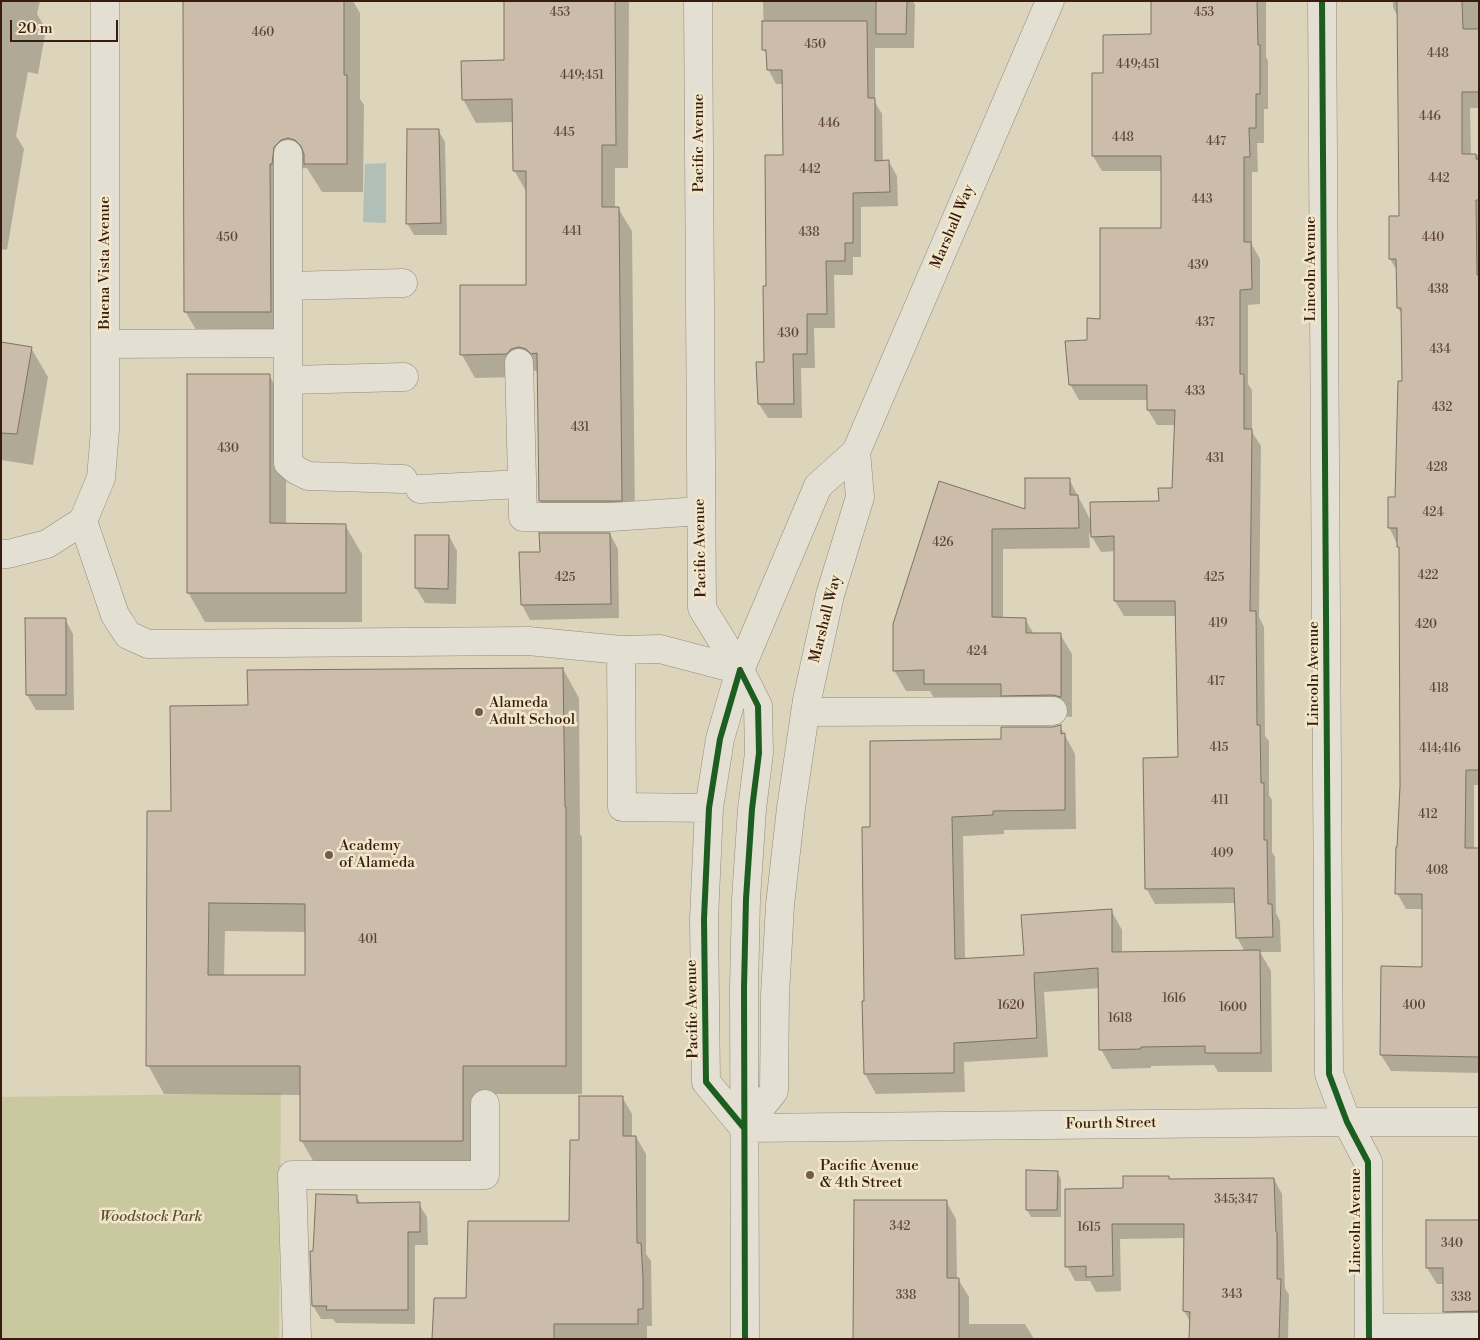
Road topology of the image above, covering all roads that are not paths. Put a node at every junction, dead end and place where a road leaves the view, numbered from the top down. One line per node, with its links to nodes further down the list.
1 (105, 1): 9 (street, Buena Vista Avenue)
2 (698, 1): 15 (street, Pacific Avenue)
3 (1050, 1): 13 (street, Marshall Way)
4 (1322, 1): 24 (street, Lincoln Avenue)
5 (288, 154): 7 (street)
6 (404, 283): 7 (street)
7 (288, 286): 8 (street)
8 (288, 343): 9 (street); 12 (street)
9 (105, 344): 16 (street, Buena Vista Avenue)
10 (519, 363): 14 (street)
11 (404, 377): 12 (street)
12 (288, 380): 14 (street)
13 (856, 452): 19 (street, Marshall Way); 20 (street, Marshall Way)
14 (522, 484): 15 (street)
15 (701, 511): 19 (street, Pacific Avenue)
16 (83, 521): 17 (street); 18 (street)
17 (1, 554)
18 (621, 650): 19 (street); 22 (street)
19 (740, 670): 22 (street, Pacific Avenue); 26 (street)
20 (806, 706): 21 (street); 26 (street)
21 (1053, 711)
22 (709, 808): 26 (street, Pacific Avenue)
23 (485, 1104): 28 (street)
24 (1347, 1122): 25 (street, Fourth Street); 26 (street, Fourth Street); 29 (street, Lincoln Avenue)
25 (1479, 1122)
26 (744, 1128): 30 (street)
27 (1479, 1327): 29 (street)
28 (297, 1333)
29 (1369, 1333)
30 (745, 1339)

